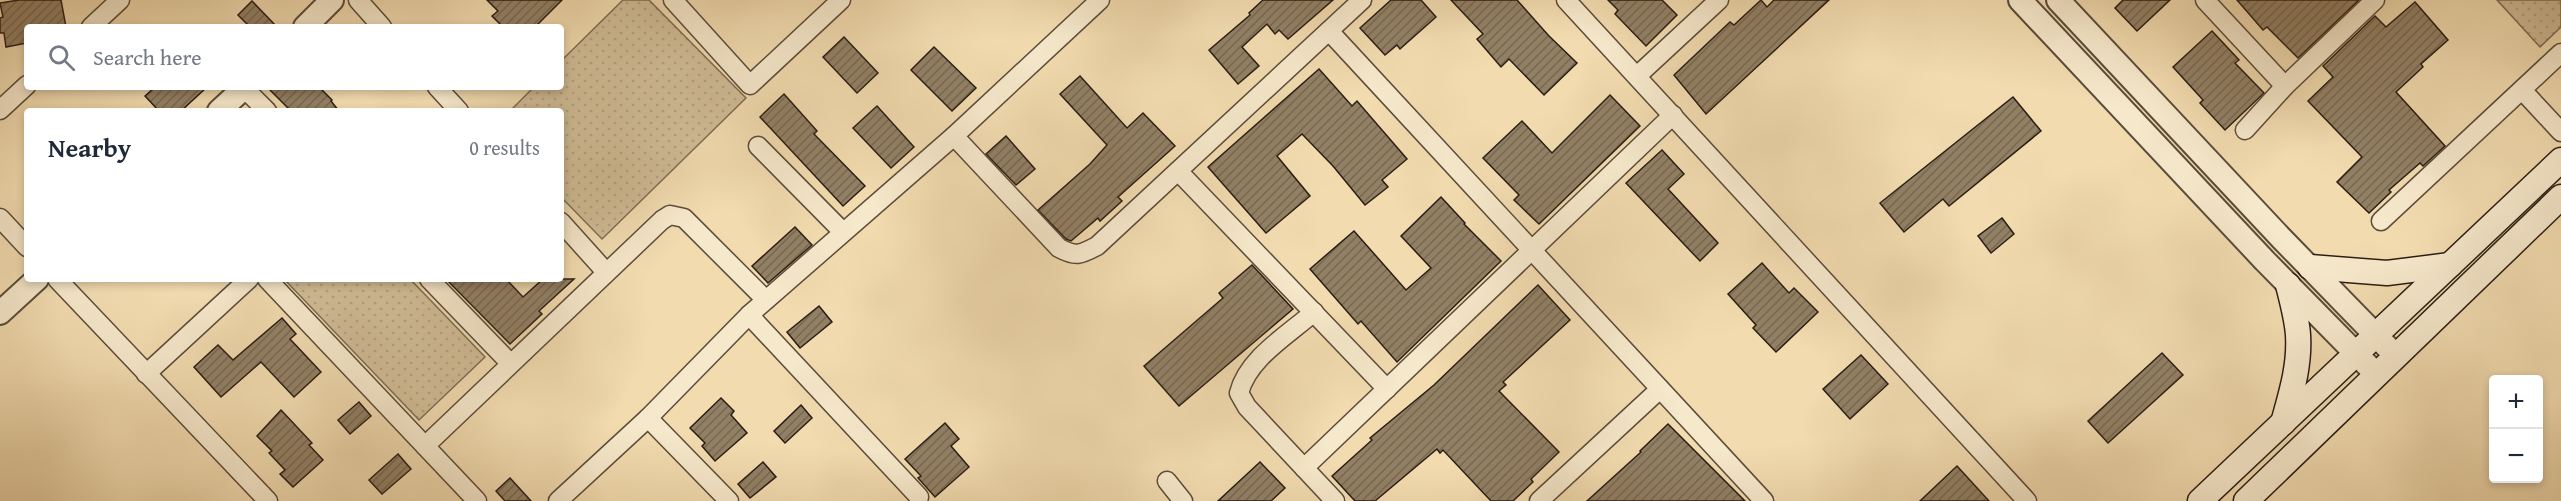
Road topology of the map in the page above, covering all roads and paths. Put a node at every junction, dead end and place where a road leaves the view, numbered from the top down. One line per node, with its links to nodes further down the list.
1 (120, 0): 14 (street)
2 (332, 0): 15 (street)
3 (358, 0): 16 (street)
4 (673, 0): 5 (street)
5 (841, 0)
6 (1100, 0): 35 (street)
7 (1362, 0): 17 (street)
8 (1566, 0): 21 (street)
9 (1719, 0): 21 (street)
10 (2020, 0): 20 (street)
11 (2058, 0): 18 (street)
12 (2205, 0): 22 (street)
13 (2375, 0): 22 (street)
14 (94, 24)
15 (308, 24)
16 (379, 24)
17 (1329, 31): 38 (street); 47 (street)
18 (2107, 52): 20 (street); 43 (street)
19 (2561, 53): 27 (street)
20 (2086, 71): 46 (street)
21 (1637, 75): 32 (street)
22 (2285, 86): 33 (street)
23 (24, 89): 31 (street)
24 (241, 90): 28 (street)
25 (247, 90): 29 (street)
26 (440, 90): 30 (street)
27 (2522, 90): 34 (street); 41 (street)
28 (222, 108)
29 (264, 108)
30 (456, 108)
31 (0, 110)
32 (1673, 115): 47 (street); 83 (street)
33 (2245, 130)
34 (2561, 132)
35 (954, 136): 38 (street); 44 (street)
36 (758, 146): 44 (street)
37 (2561, 160): 48 (main road)
38 (1178, 171): 58 (street)
39 (2561, 197): 63 (main road)
40 (0, 218): 45 (street)
41 (2381, 221)
42 (564, 225): 50 (street)
43 (2273, 228): 46 (street); 49 (street)
44 (843, 232): 57 (street)
45 (24, 244)
46 (2251, 246): 56 (street)
47 (1532, 250): 67 (street); 68 (street)
48 (2450, 265): 49 (main road); 61 (main road)
49 (2310, 267): 61 (street)
50 (605, 271): 57 (street); 64 (street)
51 (34, 282): 59 (street)
52 (60, 282): 65 (street)
53 (246, 282): 65 (street)
54 (270, 282): 71 (street)
55 (432, 282): 64 (street)
56 (2288, 285): 62 (street); 70 (main road)
57 (766, 300): 60 (street)
58 (1314, 312): 67 (street); 72 (street)
59 (0, 313)
60 (749, 315): 69 (street); 74 (street)
61 (2376, 335): 62 (main road); 63 (street)
62 (2356, 354): 66 (street); 70 (main road)
63 (2395, 355): 66 (main road)
64 (510, 363): 71 (street)
65 (146, 374): 75 (street)
66 (2376, 374): 85 (main road)
67 (1388, 389): 72 (street)
68 (1660, 389): 81 (street); 82 (street)
69 (648, 418): 77 (street); 78 (street)
70 (2283, 423): 84 (main road)
71 (425, 446): 76 (street)
72 (1304, 468): 80 (street)
73 (1167, 481): 79 (street)
74 (919, 496)
75 (268, 501)
76 (477, 501)
77 (558, 501)
78 (729, 501)
79 (1183, 501)
80 (1335, 501)
81 (1539, 501)
82 (1764, 501)
83 (2027, 501)
84 (2200, 501)
85 (2246, 501)

